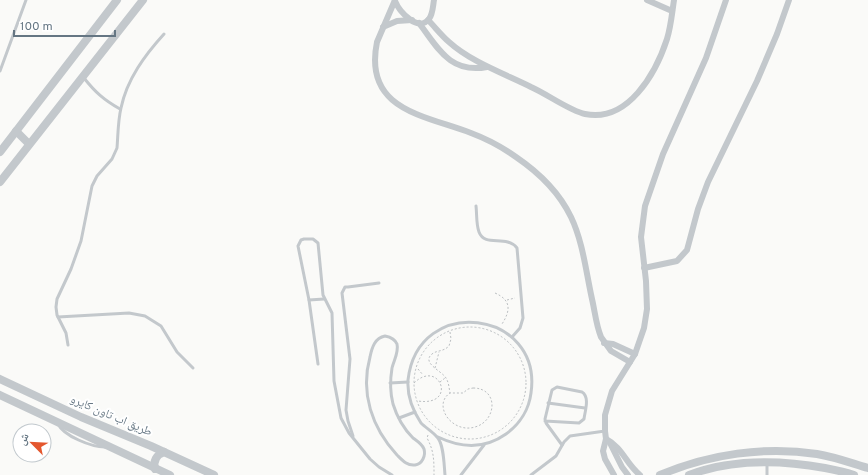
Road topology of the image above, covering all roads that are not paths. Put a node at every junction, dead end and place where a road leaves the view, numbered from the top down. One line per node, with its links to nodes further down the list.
1 (26, 0): 17 (lane)
2 (117, 0): 20 (street)
3 (143, 0): 18 (street)
4 (395, 0): 11 (street); 14 (street)
5 (434, 0): 12 (street)
6 (646, 0): 10 (street)
7 (674, 0): 10 (street)
8 (726, 0): 25 (street)
9 (789, 0): 25 (street)
10 (672, 11): 16 (street)
11 (412, 20): 13 (street); 14 (street)
12 (428, 20): 13 (street); 16 (street)
13 (419, 23): 16 (street)
14 (383, 27): 31 (street)
15 (164, 34): 19 (lane)
16 (487, 67)
17 (0, 71)
18 (83, 76): 19 (lane); 21 (street)
19 (120, 109): 29 (lane)
20 (16, 131): 21 (street); 22 (street)
21 (29, 144): 23 (street)
22 (0, 152)
23 (0, 182)
24 (476, 206): 30 (lane)
25 (644, 268): 33 (street)
26 (379, 283): 48 (lane)
27 (324, 298): 28 (lane); 28 (lane); 48 (lane)
28 (309, 300): 35 (lane)
29 (58, 317): 32 (lane); 36 (lane)
30 (512, 337): 38 (lane); 50 (lane)
31 (604, 343): 33 (street); 34 (street)
32 (68, 345)
33 (635, 354): 34 (street)
34 (630, 362): 46 (street)
35 (318, 364)
36 (193, 368)
37 (0, 379): 52 (street, طريق اب تاون كايرو)
38 (408, 382): 39 (lane); 43 (lane)
39 (390, 383): 44 (lane); 44 (lane)
40 (0, 395): 55 (street)
41 (548, 403): 42 (lane); 42 (lane); 45 (lane)
42 (585, 408): 45 (lane)
43 (415, 412): 44 (lane); 47 (lane)
44 (399, 418)
45 (545, 421): 51 (lane)
46 (605, 431): 49 (street); 51 (lane)
47 (438, 437): 50 (lane); 59 (lane)
48 (354, 440): 58 (lane)
49 (606, 440): 62 (street); 63 (street); 64 (street)
50 (484, 445): 60 (lane)
51 (562, 445): 61 (lane)
52 (164, 452): 55 (street); 57 (street, طريق اب تاون كايرو)
53 (767, 462): 66 (street); 67 (lane); 68 (street)
54 (868, 468): 65 (street)
55 (156, 469): 56 (street)
56 (170, 475)
57 (214, 475)
58 (392, 475)
59 (445, 475)
60 (461, 475)
61 (531, 475)
62 (614, 475)
63 (628, 475)
64 (640, 475)
65 (660, 475)
66 (689, 475)
67 (767, 475)
68 (854, 475)

